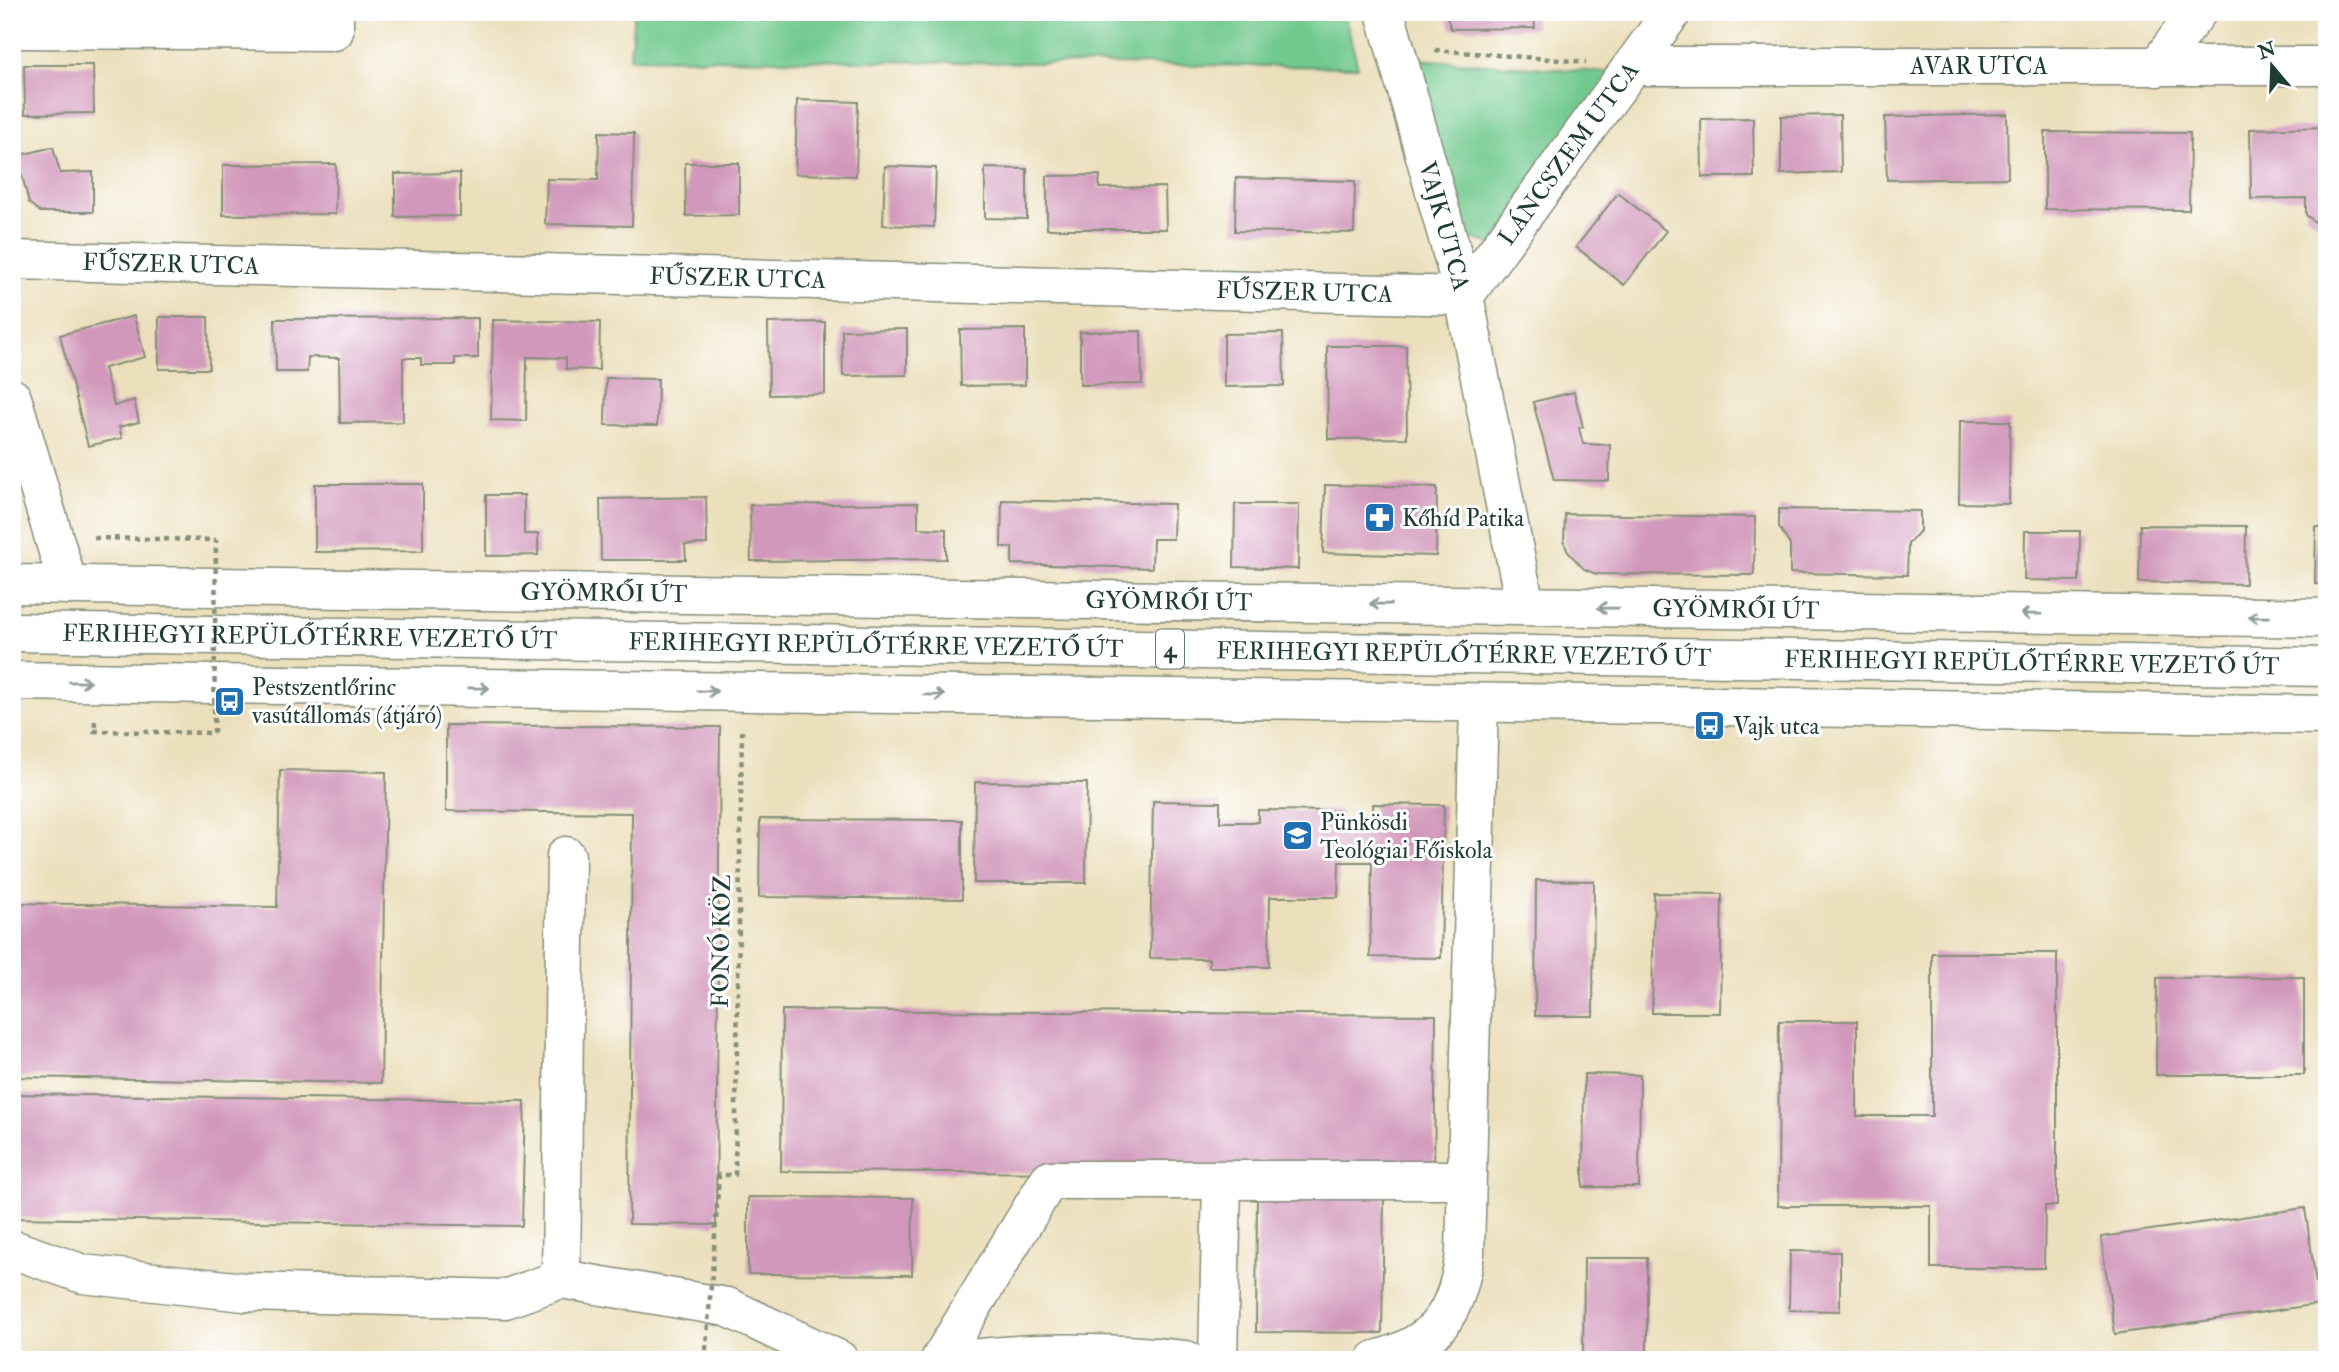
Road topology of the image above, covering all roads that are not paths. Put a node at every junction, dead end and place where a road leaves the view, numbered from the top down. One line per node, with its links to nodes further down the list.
1 (334, 12): 4 (street)
2 (1672, 12): 6 (street, LÁNCSZEM UTCA)
3 (2197, 12): 8 (street)
4 (12, 29)
5 (1389, 29): 10 (street, VAJK UTCA)
6 (1633, 66): 8 (street, AVAR UTCA); 10 (street, LÁNCSZEM UTCA)
7 (2327, 66): 8 (street, AVAR UTCA)
8 (2157, 67)
9 (12, 260): 10 (street, FŰSZER UTCA)
10 (1464, 296): 14 (street, VAJK UTCA)
11 (12, 398): 13 (street)
12 (12, 584): 13 (street, GYÖMRŐI ÚT)
13 (68, 585): 14 (street, GYÖMRŐI ÚT, one-way to 13)
14 (1525, 606): 15 (street, GYÖMRŐI ÚT, one-way to 14)
15 (2327, 618)
16 (12, 632): 17 (street, FERIHEGYI REPÜLŐTÉRRE VEZETŐ ÚT / 4)
17 (2327, 667)
18 (12, 681): 19 (street, one-way to 19)
19 (1479, 703): 20 (street); 22 (street)
20 (2327, 715)
21 (566, 856): 25 (street)
22 (1465, 1180): 23 (street); 31 (street)
23 (1222, 1181): 27 (street); 30 (street)
24 (12, 1249): 25 (street)
25 (561, 1279): 26 (street)
26 (839, 1360)
27 (940, 1360)
28 (965, 1360): 29 (street)
29 (1186, 1360)
30 (1217, 1360)
31 (1376, 1360)

